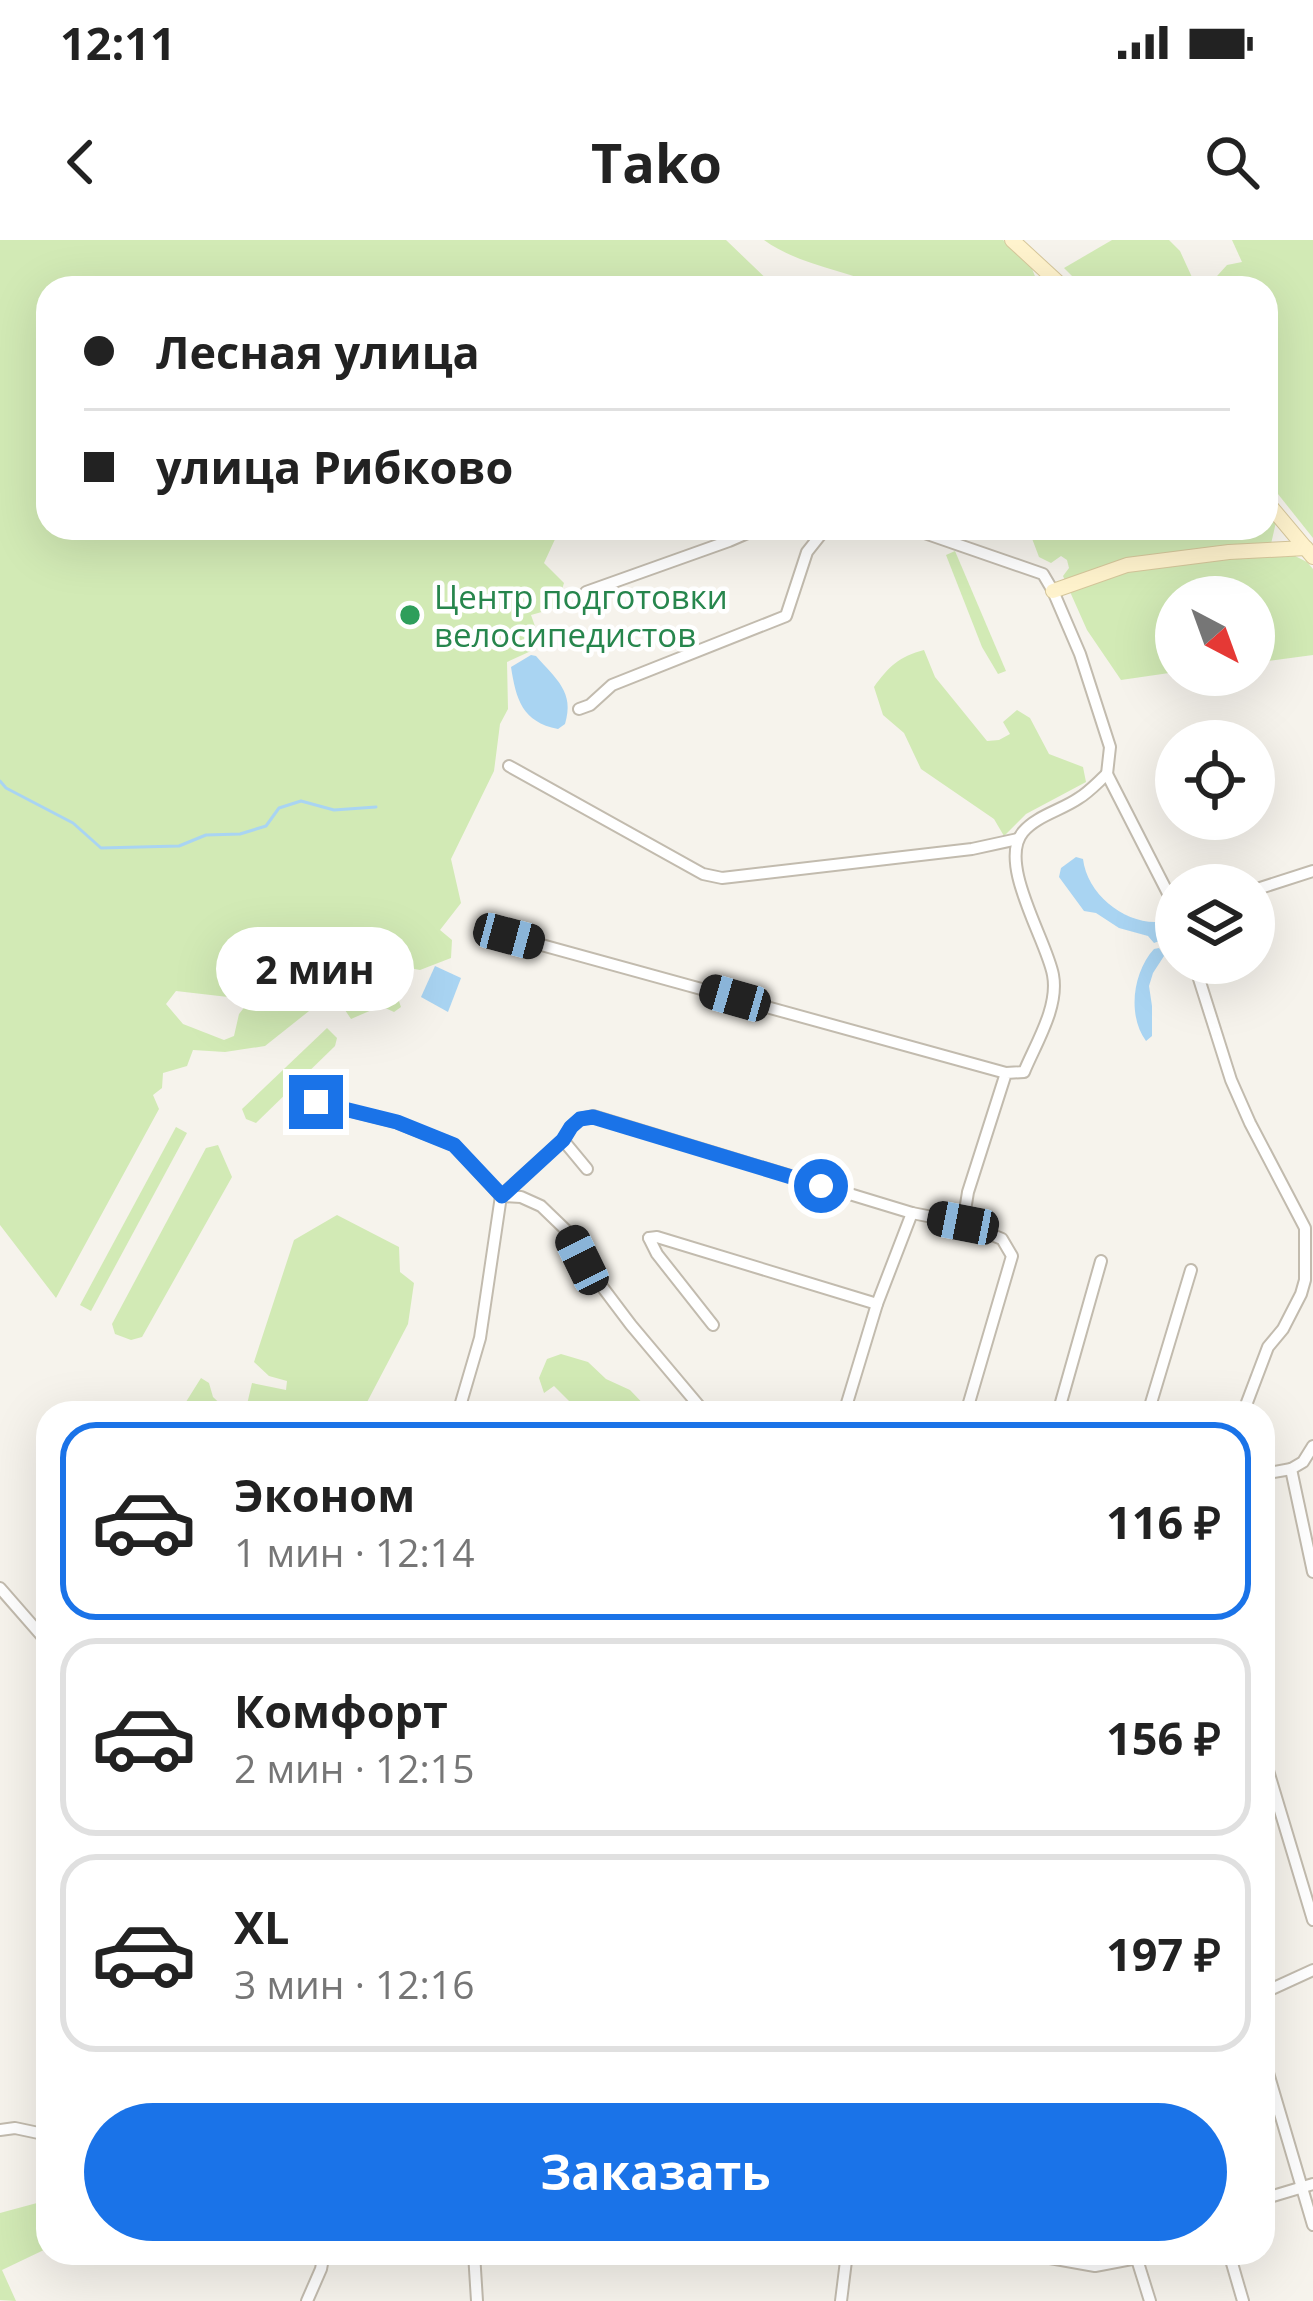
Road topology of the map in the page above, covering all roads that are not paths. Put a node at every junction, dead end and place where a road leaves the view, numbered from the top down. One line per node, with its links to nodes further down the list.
1 (1012, 240): 2 (street)
2 (1051, 276)
3 (1278, 515): 7 (street)
4 (727, 540): 9 (street)
5 (816, 540): 10 (street)
6 (945, 540): 8 (street)
7 (1310, 553): 8 (street)
8 (1053, 591): 12 (street)
9 (586, 592)
10 (579, 709)
11 (509, 766): 13 (street)
12 (1108, 774): 13 (street); 14 (street)
13 (1018, 839): 19 (street)
14 (1155, 867)
15 (1313, 871): 16 (street)
16 (1275, 883)
17 (500, 928): 19 (street)
18 (1201, 984): 36 (street)
19 (1006, 1072): 25 (street)
20 (316, 1102): 23 (street)
21 (563, 1140): 22 (street); 23 (street); 24 (street)
22 (587, 1168)
23 (502, 1196): 30 (street); 31 (street)
24 (912, 1213): 25 (street); 28 (street)
25 (963, 1223): 33 (street)
26 (1101, 1261): 34 (street)
27 (1191, 1270): 35 (street)
28 (877, 1304): 29 (street); 32 (street)
29 (712, 1325)
30 (462, 1401)
31 (695, 1401)
32 (848, 1401)
33 (970, 1401)
34 (1061, 1401)
35 (1152, 1401)
36 (1248, 1401)
37 (1313, 1446): 38 (street)
38 (1291, 1469): 39 (street); 40 (street)
39 (1275, 1472)
40 (1313, 1572)
41 (0, 1588): 42 (street)
42 (36, 1629)
43 (1275, 1794): 44 (street)
44 (1313, 1920)
45 (1313, 1970): 46 (street)
46 (1275, 1987)
47 (1275, 2091): 50 (street)
48 (0, 2129): 49 (street)
49 (36, 2132)
50 (1307, 2186): 51 (street); 52 (street)
51 (1275, 2195)
52 (1313, 2224)
53 (322, 2265): 58 (street)
54 (474, 2265): 59 (street)
55 (846, 2265): 60 (street)
56 (1139, 2265): 61 (street)
57 (1233, 2265): 62 (street)
58 (307, 2301)
59 (476, 2301)
60 (841, 2301)
61 (1150, 2301)
62 (1244, 2301)

